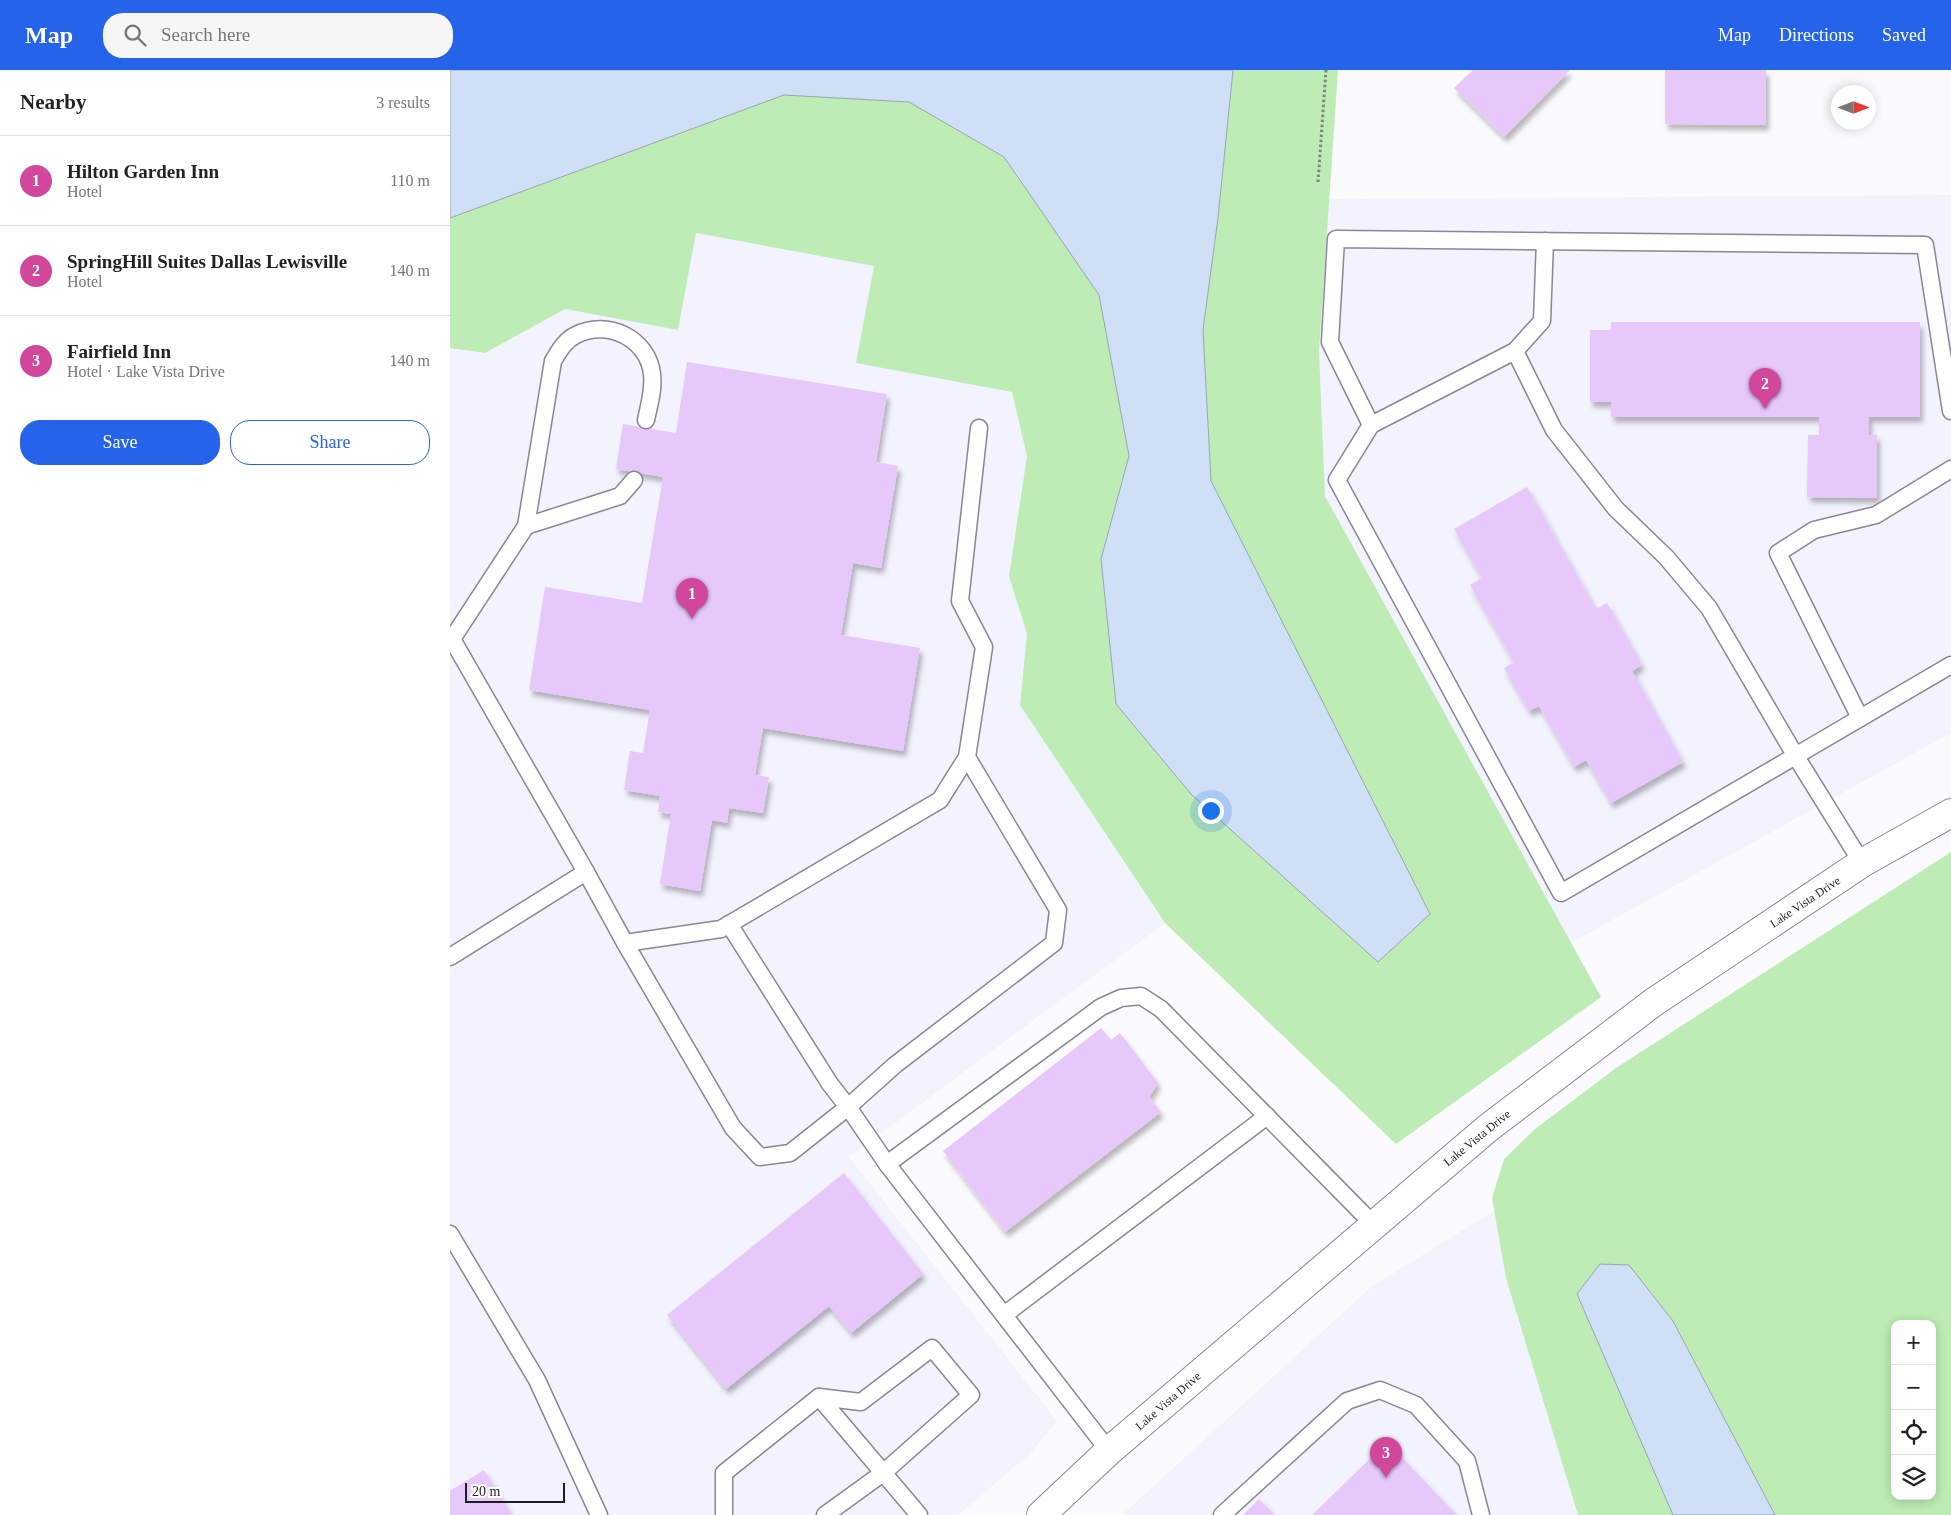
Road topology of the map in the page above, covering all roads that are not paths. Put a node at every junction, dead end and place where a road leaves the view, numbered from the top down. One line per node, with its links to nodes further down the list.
1 (1545, 241): 2 (lane); 3 (lane); 5 (lane)
2 (1515, 351): 5 (lane); 12 (lane)
3 (1951, 411)
4 (646, 420): 9 (lane)
5 (1371, 425): 12 (lane)
6 (979, 428): 13 (lane)
7 (1951, 470): 11 (lane)
8 (634, 480): 9 (lane)
9 (526, 526): 16 (lane)
10 (1951, 665): 11 (lane)
11 (1860, 718): 12 (lane)
12 (1795, 755): 15 (lane)
13 (967, 757): 17 (lane); 20 (lane)
14 (1951, 813): 15 (street, Lake Vista Drive)
15 (1862, 863): 23 (street, Lake Vista Drive)
16 (586, 872): 18 (lane); 19 (lane)
17 (730, 924): 18 (lane); 20 (lane)
18 (625, 943): 20 (lane)
19 (450, 957)
20 (848, 1107): 22 (lane)
21 (1266, 1116): 22 (lane); 23 (lane); 25 (lane)
22 (887, 1164): 25 (lane)
23 (1374, 1225): 27 (street, Lake Vista Drive)
24 (450, 1234): 29 (lane)
25 (1004, 1315): 27 (lane)
26 (819, 1397): 28 (lane); 28 (lane); 30 (lane)
27 (1109, 1451): 33 (street, Lake Vista Drive)
28 (883, 1473): 31 (lane); 32 (lane)
29 (599, 1515)
30 (724, 1515)
31 (825, 1515)
32 (918, 1515)
33 (1041, 1515)
34 (1222, 1515): 35 (lane)
35 (1481, 1515)

